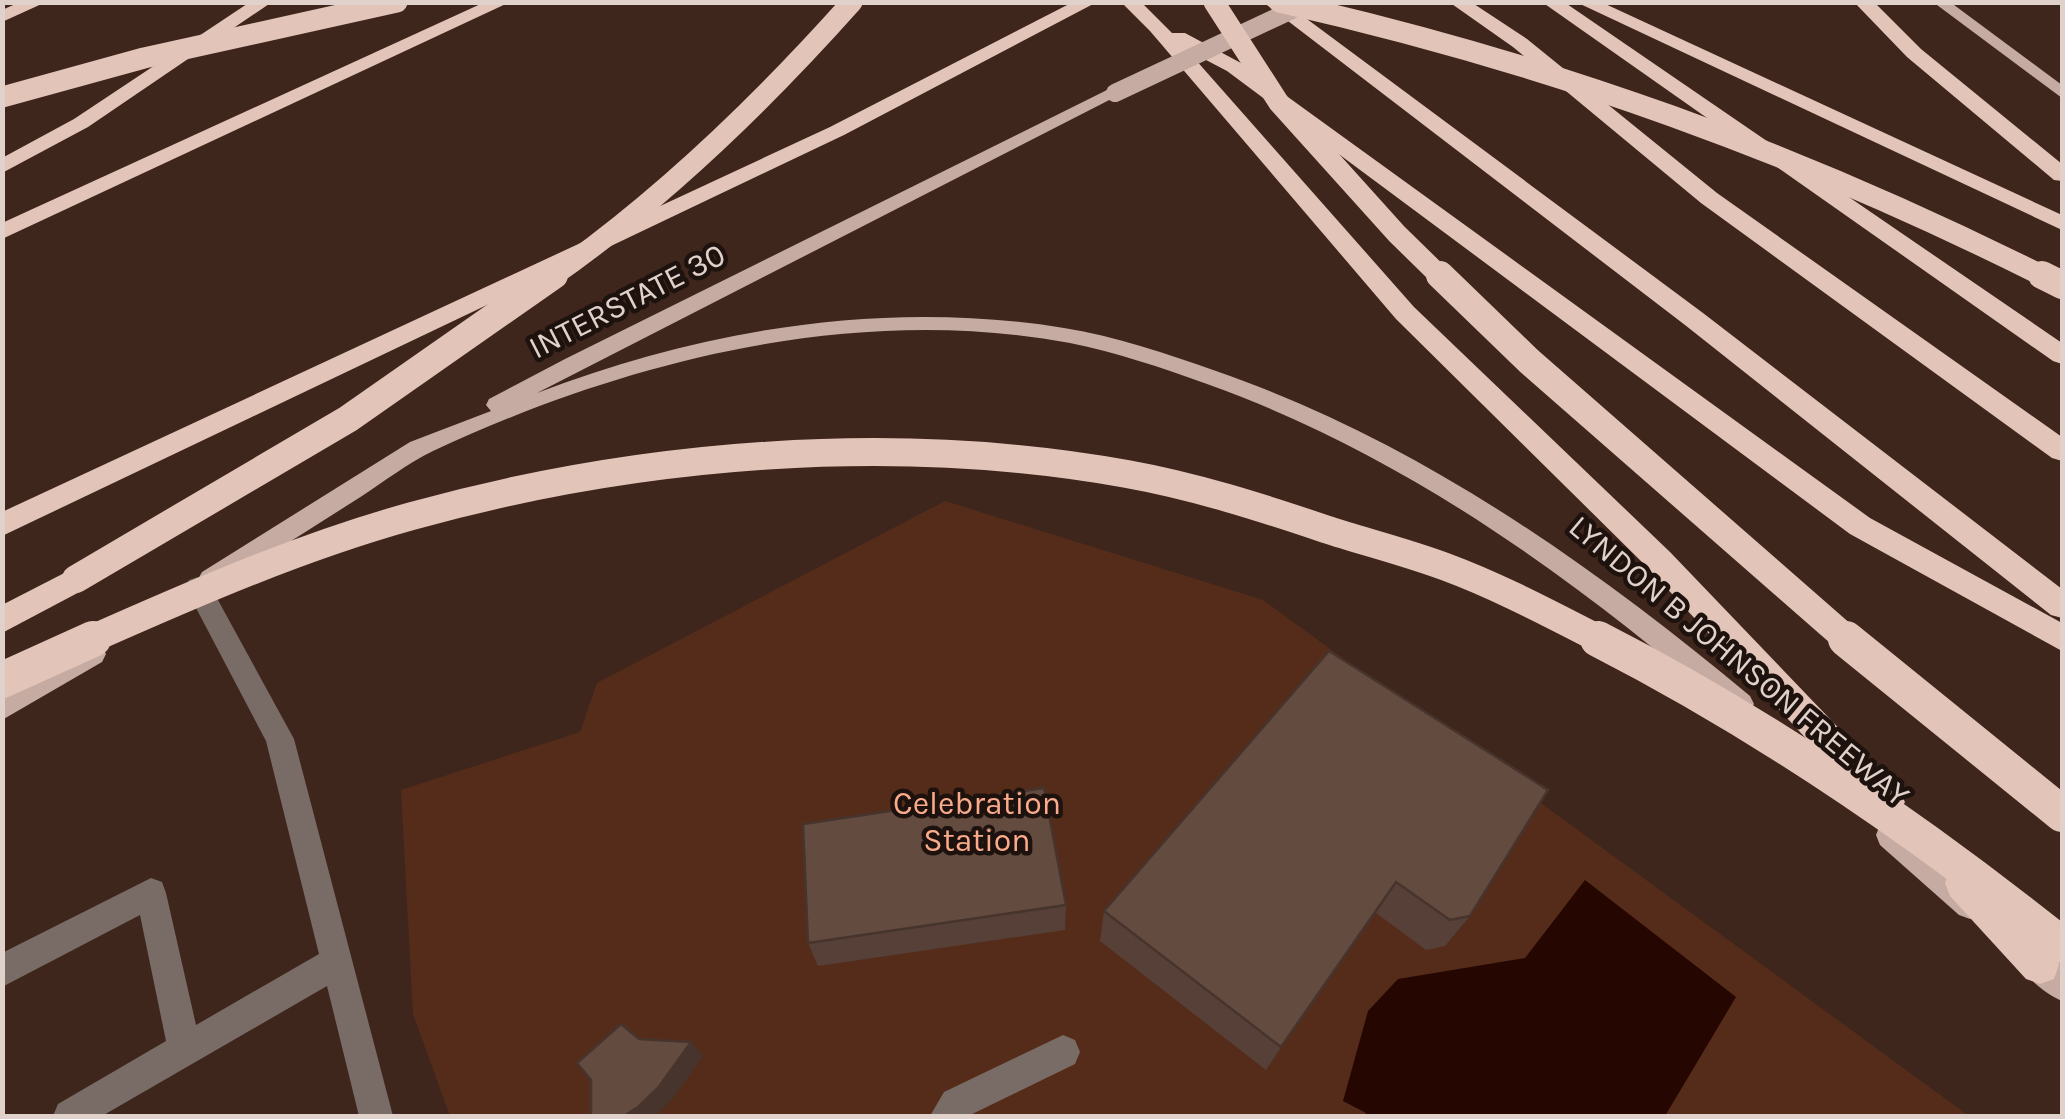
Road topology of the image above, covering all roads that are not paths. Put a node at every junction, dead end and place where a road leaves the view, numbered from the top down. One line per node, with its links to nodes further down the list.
1 (36, 2): 16 (highway)
2 (263, 2): 20 (highway)
3 (396, 2): 19 (highway, bridge)
4 (501, 2): 23 (highway)
5 (852, 2): 32 (highway, bridge)
6 (1130, 2): 17 (highway)
7 (1214, 2): 36 (highway, bridge)
8 (1275, 2): 24 (highway, bridge); 30 (highway)
9 (1309, 2): 26 (main road, INTERSTATE 30, bridge)
10 (1458, 2): 27 (highway)
11 (1551, 2): 25 (highway)
12 (1585, 2): 22 (highway)
13 (1864, 2): 21 (highway)
14 (1940, 2): 18 (main road)
15 (1081, 7): 28 (highway)
16 (2, 17)
17 (1157, 27): 33 (highway); 38 (highway)
18 (2062, 92)
19 (2, 97)
20 (2, 167)
21 (2062, 175)
22 (2062, 223)
23 (2, 232)
24 (2062, 285)
25 (2062, 354)
26 (418, 448): 29 (main road, INTERSTATE 30); 38 (main road, LYNDON B JOHNSON FREEWAY)
27 (2062, 451)
28 (2, 525)
29 (198, 587): 31 (main road, INTERSTATE 30); 37 (lane)
30 (2062, 606)
31 (165, 608): 34 (highway, bridge); 35 (main road, INTERSTATE 30); 38 (highway, bridge)
32 (2, 620)
33 (2062, 638)
34 (2, 680)
35 (2, 708)
36 (2062, 814)
37 (338, 961): 40 (lane); 43 (lane)
38 (2055, 965)
39 (2, 971): 40 (lane)
40 (185, 1050): 42 (lane)
41 (1063, 1052): 44 (lane)
42 (70, 1116)
43 (376, 1116)
44 (947, 1116)

